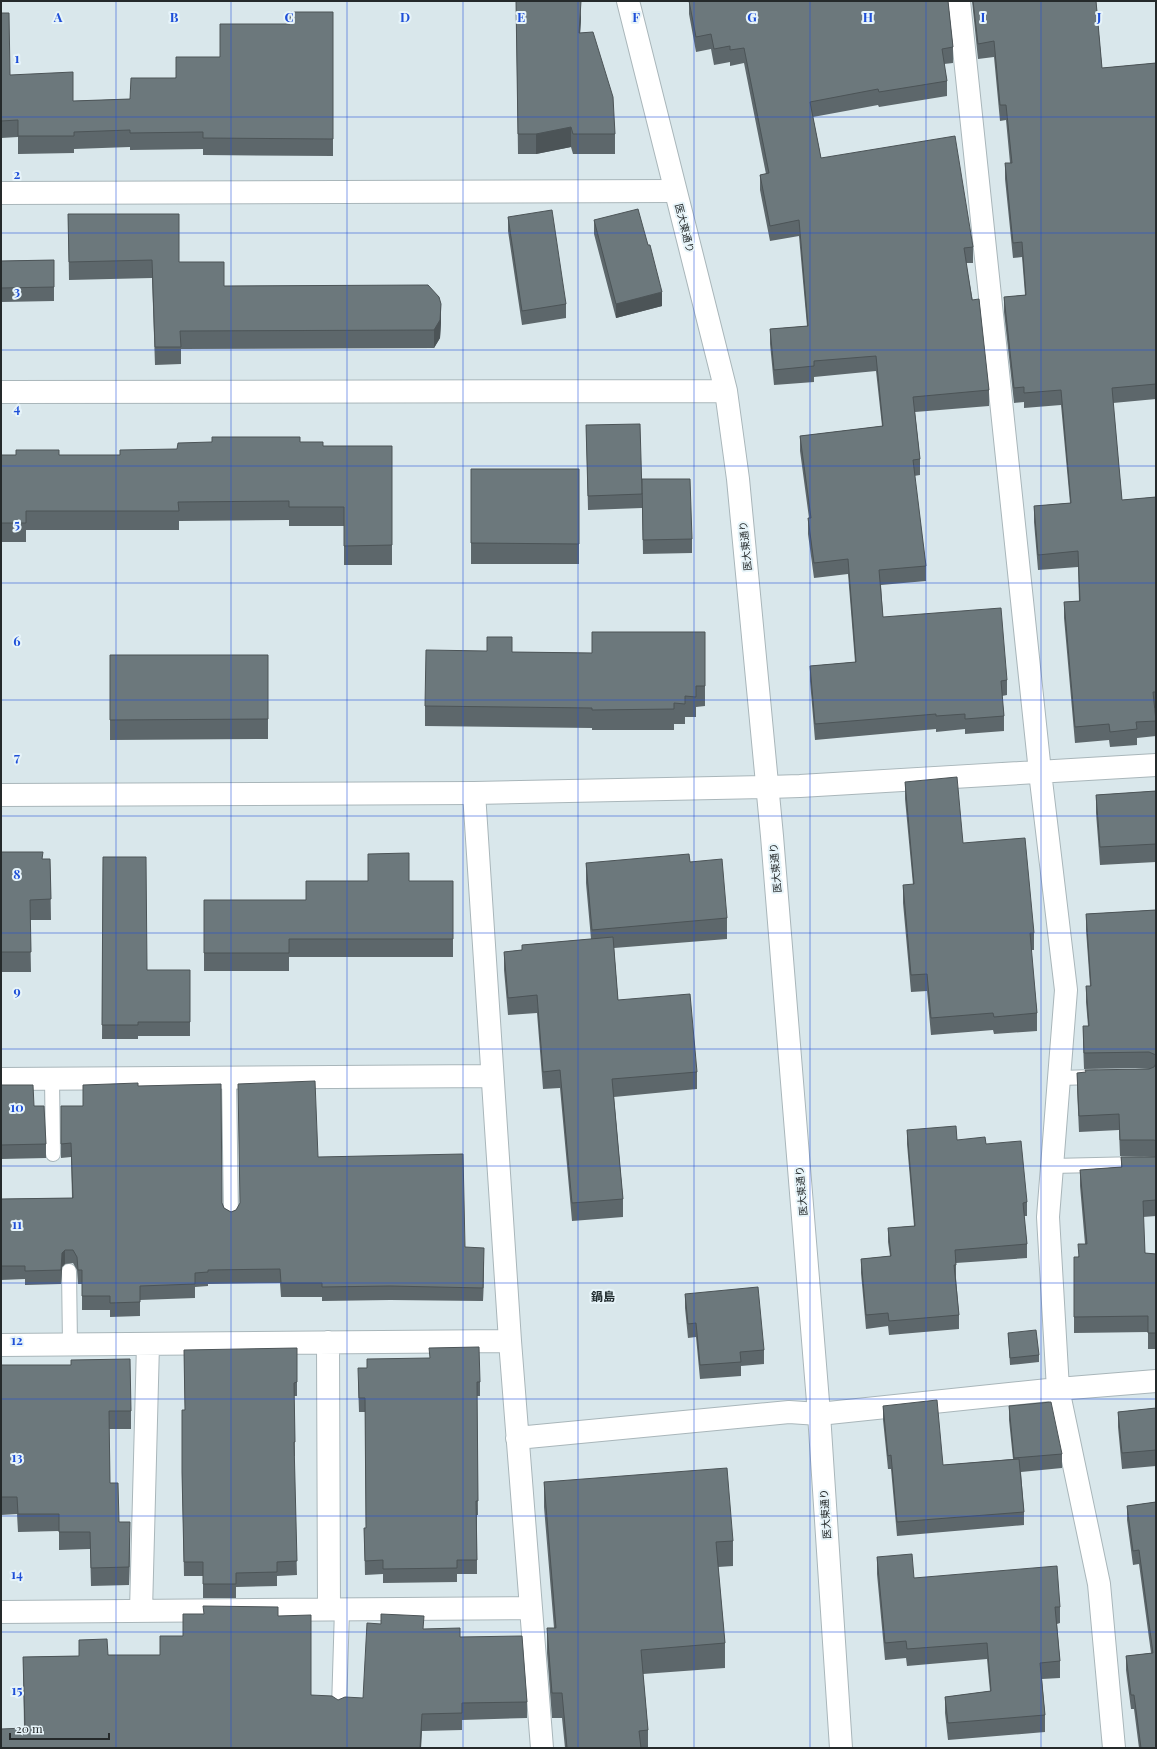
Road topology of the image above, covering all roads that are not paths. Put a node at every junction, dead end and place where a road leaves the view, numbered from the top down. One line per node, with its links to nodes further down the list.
1 (628, 1): 3 (street, 医大東通り)
2 (960, 1): 8 (street)
3 (675, 191): 4 (street); 5 (street, 医大東通り)
4 (1, 193)
5 (726, 391): 6 (street); 9 (street, 医大東通り)
6 (1, 392)
7 (1156, 765): 8 (street)
8 (1040, 772): 9 (street); 15 (street)
9 (768, 787): 10 (street); 30 (street, 医大東通り)
10 (474, 793): 11 (street); 12 (street)
11 (1, 795)
12 (491, 1076): 14 (street); 23 (street)
13 (1112, 1076): 15 (lane)
14 (229, 1078): 17 (street); 21 (lane)
15 (1059, 1078): 20 (street)
16 (1, 1079): 17 (street)
17 (52, 1079): 18 (lane)
18 (53, 1154)
19 (1154, 1164): 20 (lane)
20 (1052, 1166): 29 (street)
21 (231, 1217)
22 (69, 1271): 25 (lane)
23 (510, 1341): 24 (street); 31 (street)
24 (328, 1342): 26 (street); 33 (street)
25 (70, 1344): 26 (street); 27 (street)
26 (148, 1344): 34 (street)
27 (1, 1345)
28 (1156, 1381): 29 (street)
29 (1058, 1389): 30 (street); 39 (street)
30 (819, 1414): 31 (street); 38 (street, 医大東通り)
31 (517, 1438): 32 (street)
32 (530, 1608): 33 (street); 37 (street)
33 (335, 1609): 34 (street); 36 (lane)
34 (141, 1611): 35 (street)
35 (1, 1612)
36 (340, 1708)
37 (542, 1748)
38 (841, 1748)
39 (1114, 1748)

